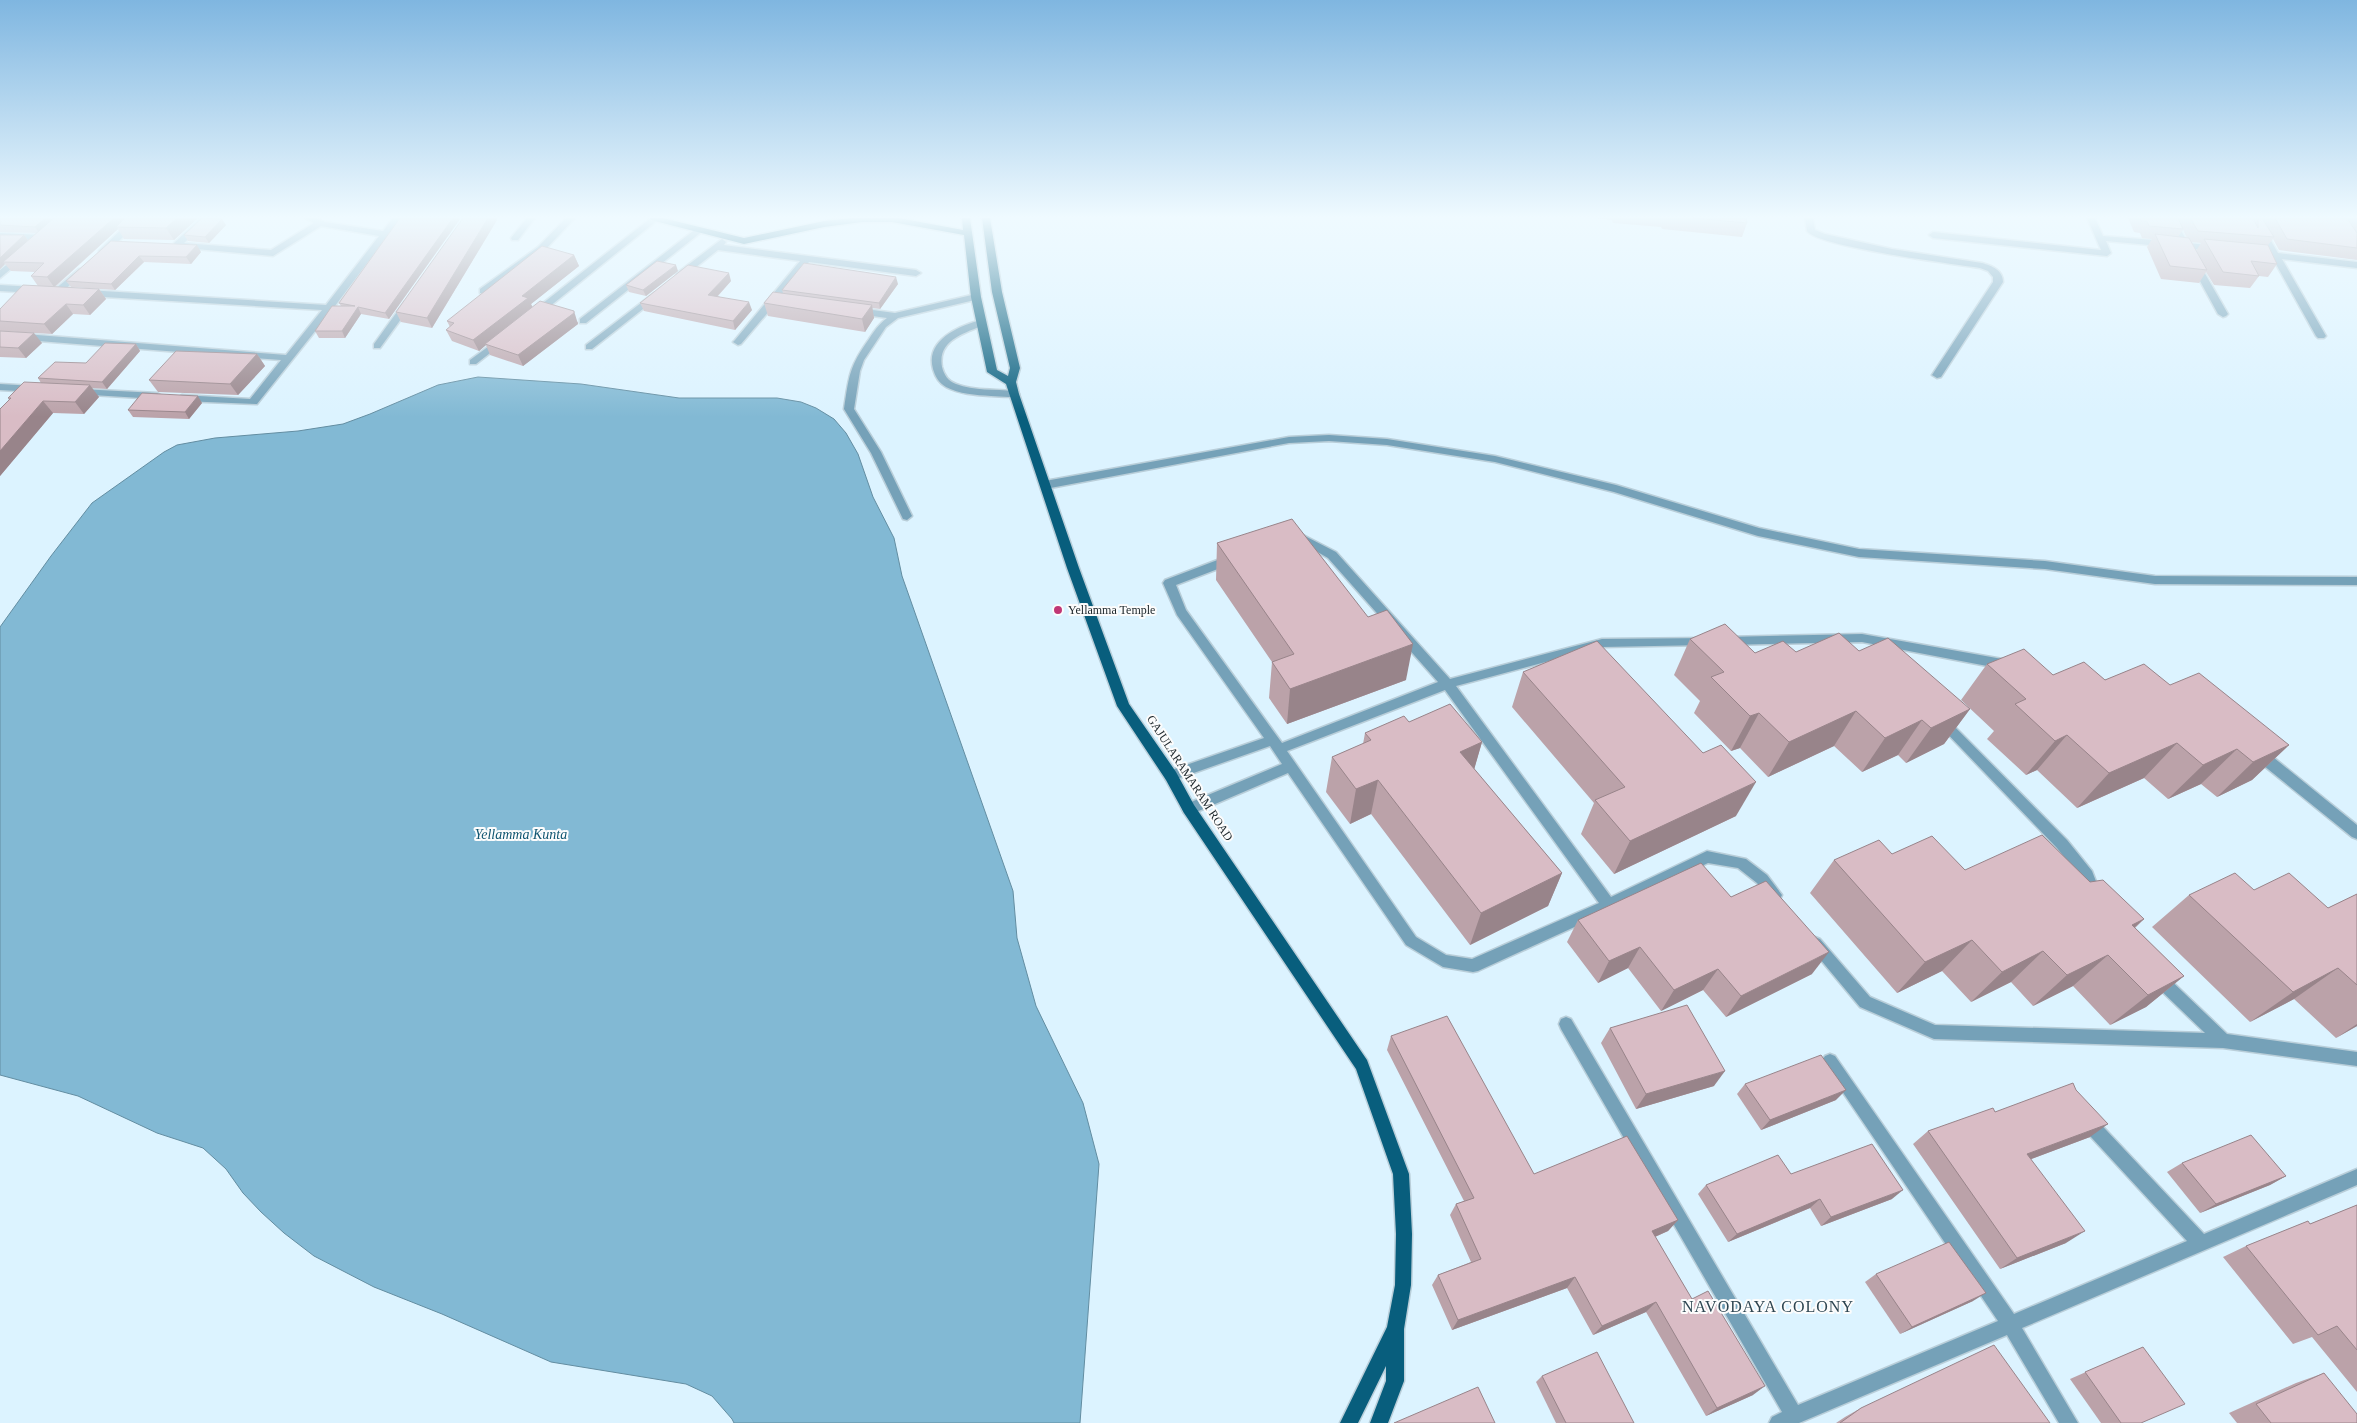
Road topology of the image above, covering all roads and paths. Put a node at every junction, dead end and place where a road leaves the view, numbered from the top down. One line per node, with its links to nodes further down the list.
1 (65, 284): 15 (street)
2 (347, 284): 20 (street)
3 (493, 284): 14 (street)
4 (571, 284): 24 (street)
5 (630, 284): 25 (street)
6 (669, 284): 32 (street)
7 (786, 284): 18 (street)
8 (974, 284): 16 (main road)
9 (996, 284): 36 (main road, GAJULARAMARAM ROAD)
10 (1996, 284): 35 (street)
11 (2207, 284): 22 (street)
12 (2293, 284): 29 (street)
13 (0, 288): 15 (street)
14 (484, 291)
15 (57, 292): 20 (street)
16 (976, 297): 23 (street); 26 (main road)
17 (411, 298): 31 (street)
18 (774, 300): 19 (street); 30 (street)
19 (792, 302)
20 (329, 308): 33 (street)
21 (848, 310): 23 (street)
22 (2223, 314)
23 (895, 316): 42 (street)
24 (526, 320)
25 (583, 321)
26 (980, 323): 36 (main road); 40 (street)
27 (511, 332): 34 (street)
28 (0, 335): 33 (street)
29 (2321, 336)
30 (738, 342)
31 (377, 346)
32 (590, 347)
33 (288, 358): 39 (street)
34 (473, 362)
35 (1937, 375)
36 (1011, 382): 40 (main road, GAJULARAMARAM ROAD)
37 (0, 387): 38 (street)
38 (45, 390)
39 (65, 391)
40 (1014, 394): 41 (main road, GAJULARAMARAM ROAD)
41 (1045, 485): 45 (street); 54 (main road, GAJULARAMARAM ROAD)
42 (907, 516)
43 (1287, 542): 49 (street)
44 (1244, 555): 51 (street)
45 (2357, 581)
46 (1862, 638): 47 (street); 48 (street); 49 (street)
47 (1876, 652)
48 (2024, 668)
49 (1447, 684): 51 (street); 57 (street)
50 (1936, 715): 58 (street)
51 (1276, 744): 53 (street); 54 (street)
52 (2252, 748): 56 (street)
53 (1291, 766): 55 (street); 57 (street)
54 (1171, 776): 55 (main road, GAJULARAMARAM ROAD)
55 (1189, 809): 70 (main road, GAJULARAMARAM ROAD)
56 (2357, 833)
57 (1609, 905): 59 (street)
58 (2099, 907)
59 (1786, 908)
60 (1804, 930): 63 (street)
61 (2148, 968): 63 (street)
62 (1566, 1024): 71 (street)
63 (2223, 1042): 64 (street)
64 (2357, 1058)
65 (1830, 1061): 69 (street)
66 (2072, 1104): 68 (street)
67 (2357, 1177): 68 (street)
68 (2201, 1243): 69 (street)
69 (2010, 1324): 71 (street); 75 (street)
70 (1395, 1329): 72 (main road, GAJULARAMARAM ROAD); 73 (main road, GAJULARAMARAM ROAD)
71 (1794, 1415): 74 (street)
72 (1349, 1423)
73 (1378, 1423)
74 (1778, 1423)
75 (2069, 1423)

